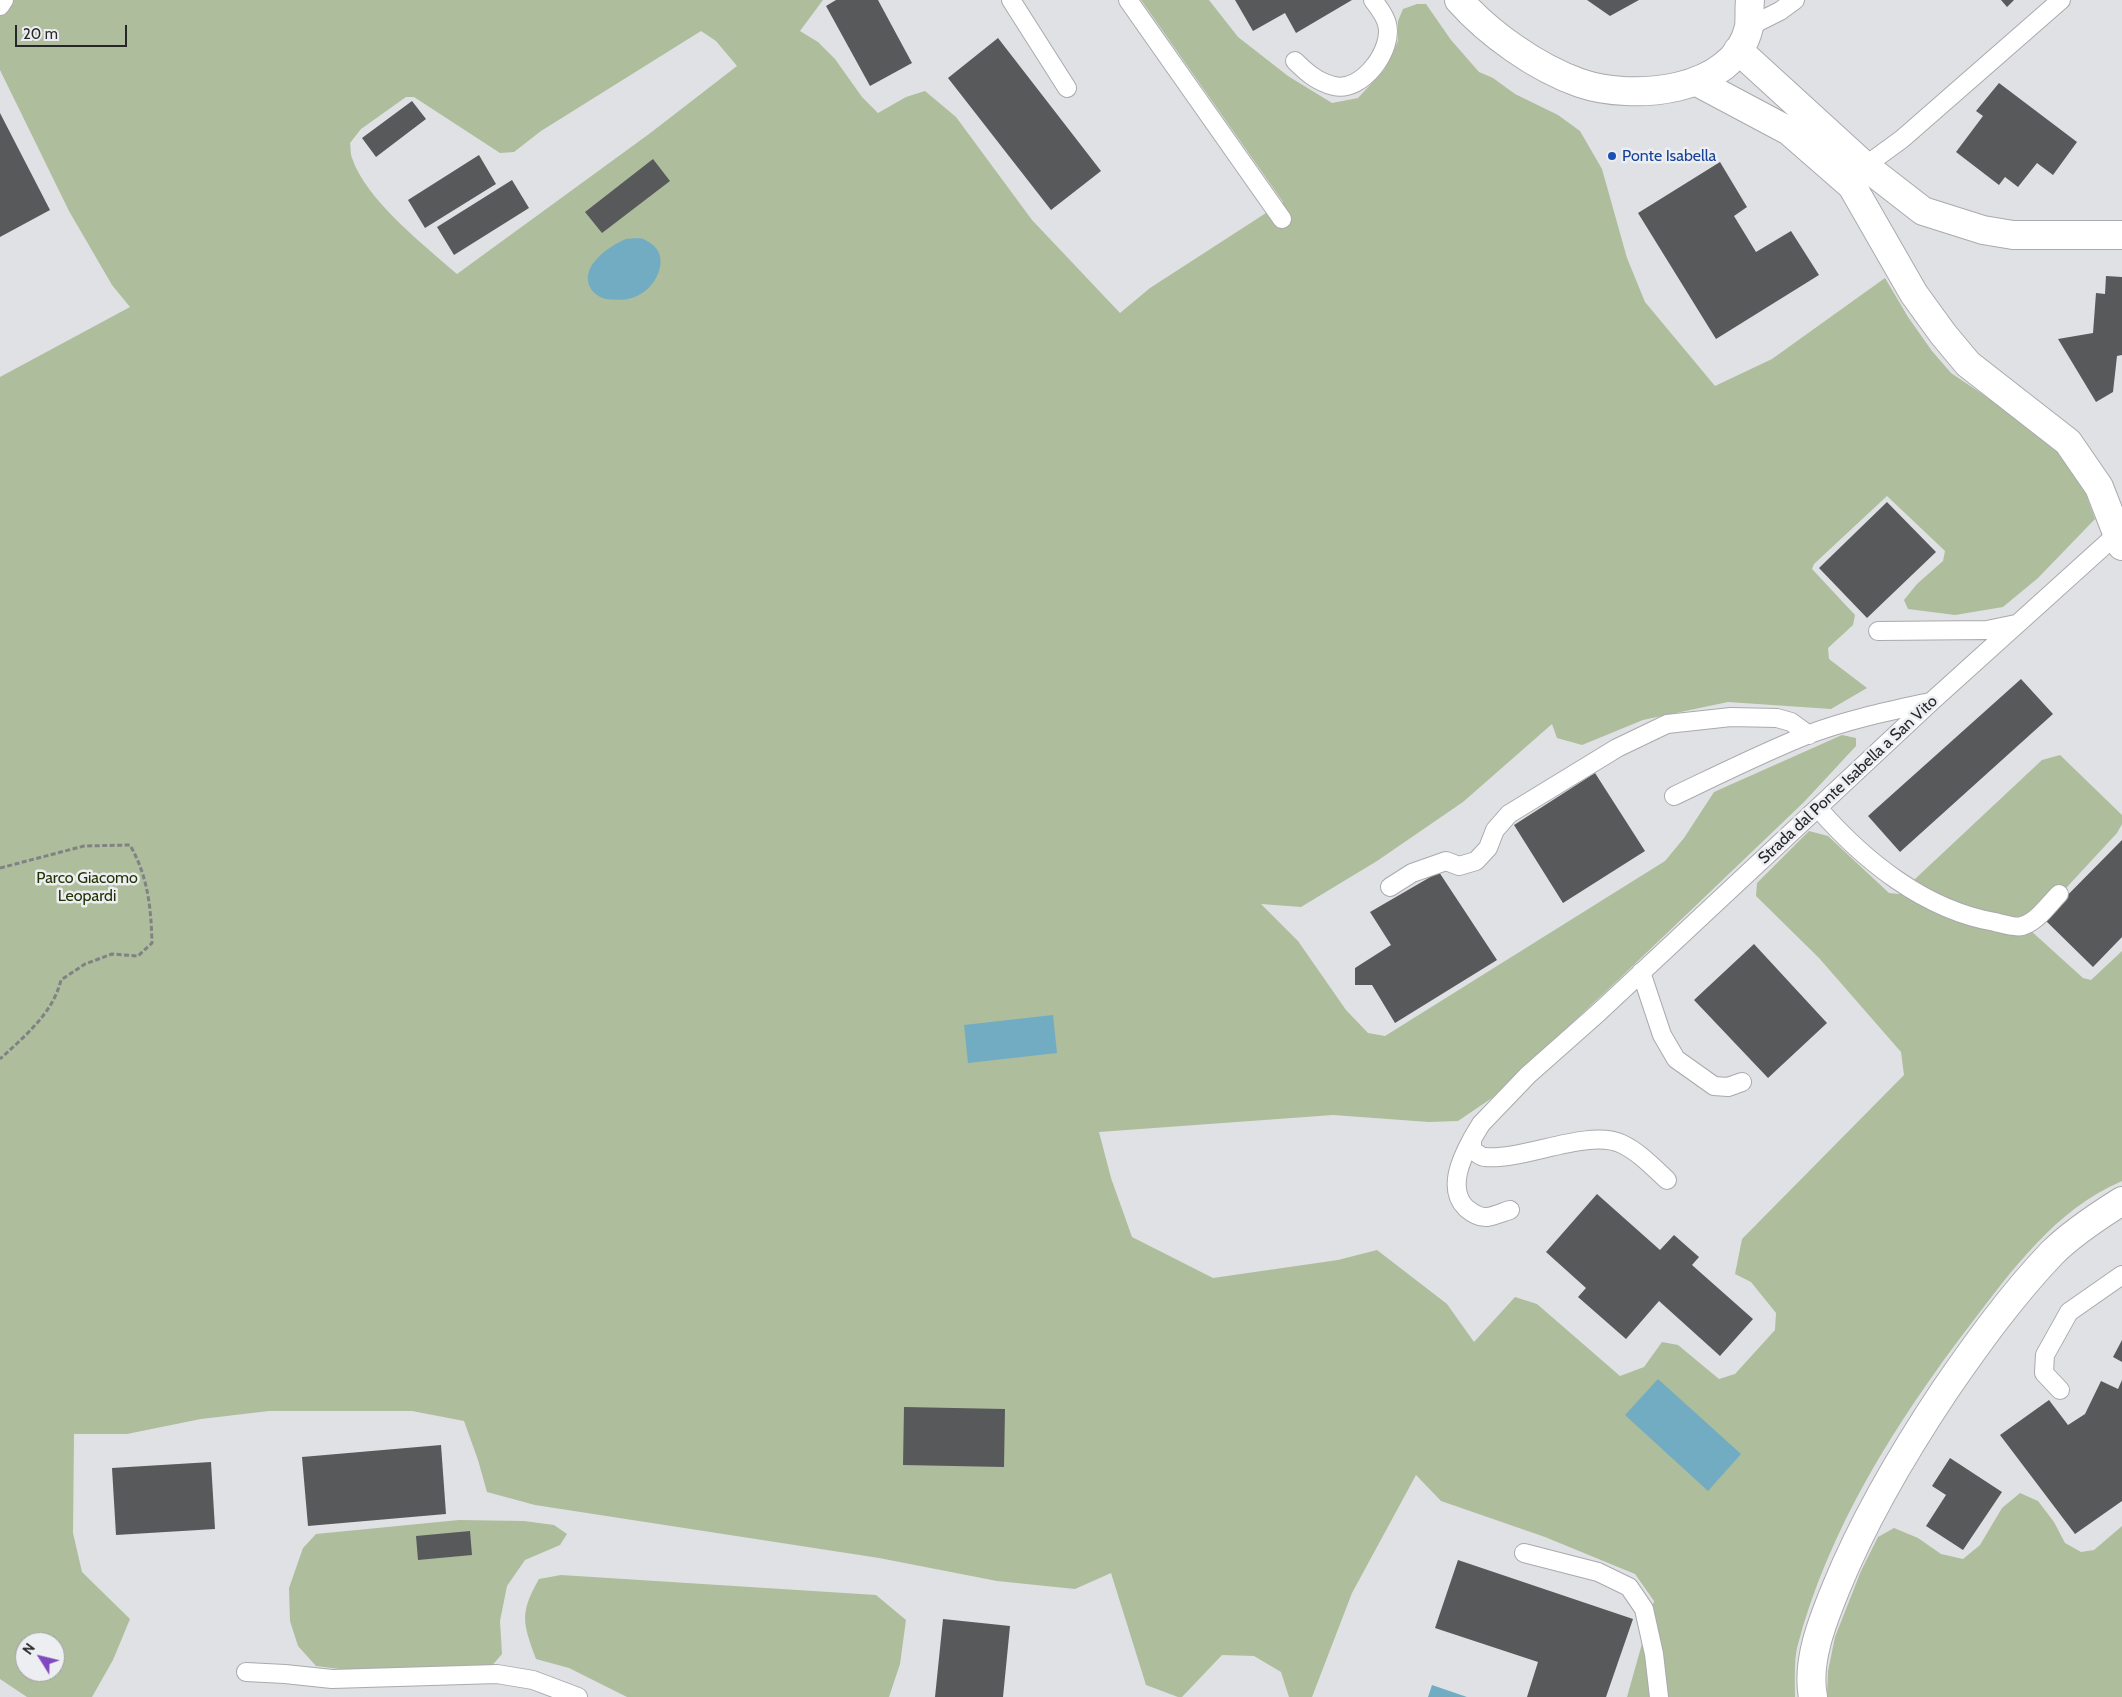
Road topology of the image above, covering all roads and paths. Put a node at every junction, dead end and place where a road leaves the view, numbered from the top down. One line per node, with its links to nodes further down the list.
1 (4, 0): 9 (lane)
2 (1010, 0): 13 (lane)
3 (1128, 0): 15 (lane)
4 (1373, 0): 11 (lane)
5 (1459, 0): 12 (street)
6 (1750, 0): 10 (street)
7 (1795, 0): 10 (lane)
8 (2061, 0): 14 (lane)
9 (0, 6)
10 (1743, 39): 12 (street); 14 (street)
11 (1295, 61)
12 (1697, 82): 17 (street, Strada dal Ponte Isabella a San Vito)
13 (1067, 88)
14 (1866, 166): 16 (street)
15 (1282, 219)
16 (2122, 235)
17 (2119, 541): 18 (lane, Strada dal Ponte Isabella a San Vito)
18 (2017, 624): 19 (lane); 20 (lane, Strada dal Ponte Isabella a San Vito)
19 (1878, 631)
20 (1930, 702): 21 (lane); 23 (lane, Strada dal Ponte Isabella a San Vito)
21 (1809, 735): 22 (lane); 25 (lane)
22 (1674, 796)
23 (1818, 808): 26 (lane); 27 (lane, Strada dal Ponte Isabella a San Vito)
24 (0, 868): 28 (path)
25 (1390, 887)
26 (2058, 894)
27 (1641, 972): 29 (lane); 30 (lane, Strada dal Ponte Isabella a San Vito)
28 (0, 1059)
29 (1742, 1082)
30 (1472, 1139): 31 (lane); 33 (lane, Strada dal Ponte Isabella a San Vito)
31 (1667, 1180)
32 (2122, 1202): 40 (street)
33 (1510, 1210)
34 (2122, 1275): 35 (lane)
35 (2060, 1390)
36 (1524, 1553): 39 (lane)
37 (246, 1672): 38 (lane)
38 (578, 1697)
39 (1659, 1697)
40 (1813, 1697)

